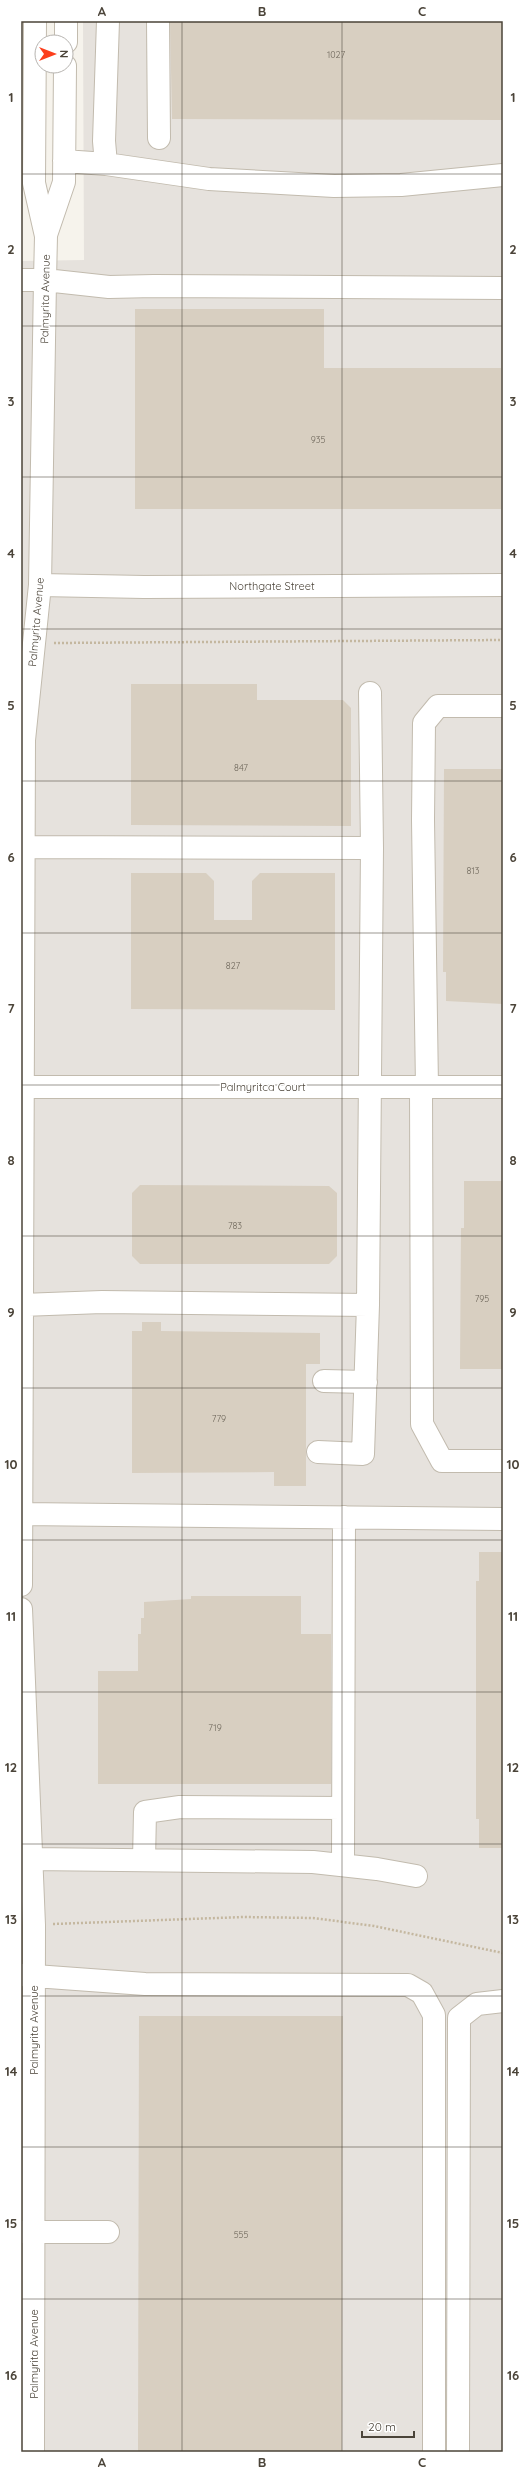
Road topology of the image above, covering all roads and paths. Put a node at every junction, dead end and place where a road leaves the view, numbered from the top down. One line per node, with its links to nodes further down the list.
1 (35, 21): 11 (street, Palmyrita Avenue)
2 (66, 21): 5 (street)
3 (108, 21): 9 (street)
4 (158, 21): 7 (street)
5 (66, 34)
6 (65, 74): 8 (street, Palmyrita Avenue)
7 (159, 138)
8 (64, 161): 9 (street); 11 (street, Palmyrita Avenue)
9 (106, 164): 10 (street)
10 (503, 175)
11 (46, 236): 13 (street, Palmyrita Avenue)
12 (21, 280): 13 (street)
13 (45, 280): 14 (street); 15 (street, Palmyrita Avenue)
14 (503, 288)
15 (40, 585): 16 (street, Northgate Street); 18 (street, Palmyrita Avenue)
16 (503, 585)
17 (503, 640): 18 (path)
18 (34, 643): 22 (street, Palmyrita Avenue)
19 (370, 693): 21 (street)
20 (503, 706): 25 (street)
21 (372, 848): 22 (street); 24 (street)
22 (22, 855): 23 (street, Palmyrita Avenue)
23 (22, 1087): 24 (street, Palmyritca Court); 27 (street, Palmyrita Avenue)
24 (371, 1087): 25 (street, Palmyritca Court); 29 (street)
25 (424, 1087): 26 (street, Palmyritca Court); 33 (street)
26 (503, 1087)
27 (21, 1284): 28 (street, Palmyrita Avenue)
28 (22, 1305): 29 (street); 34 (street, Palmyrita Avenue)
29 (368, 1305): 31 (street)
30 (324, 1381): 31 (street)
31 (366, 1382): 32 (street)
32 (318, 1452)
33 (503, 1461)
34 (21, 1514): 35 (street); 37 (street, Palmyrita Avenue)
35 (344, 1517): 36 (street); 40 (street)
36 (503, 1519)
37 (21, 1585)
38 (21, 1609): 39 (street, Palmyrita Avenue)
39 (22, 1663): 41 (street, Palmyrita Avenue)
40 (343, 1808): 42 (street); 43 (street)
41 (31, 1859): 42 (street); 45 (street, Palmyrita Avenue)
42 (144, 1860): 43 (street)
43 (343, 1865): 44 (street)
44 (416, 1876)
45 (34, 1925): 46 (path); 47 (street, Palmyrita Avenue)
46 (503, 1953)
47 (27, 1975): 49 (street, Palmyrita Avenue); 52 (street)
48 (503, 2001): 53 (street)
49 (28, 2232): 50 (street); 51 (street, Palmyrita Avenue)
50 (108, 2232)
51 (33, 2452)
52 (434, 2452)
53 (458, 2452)

